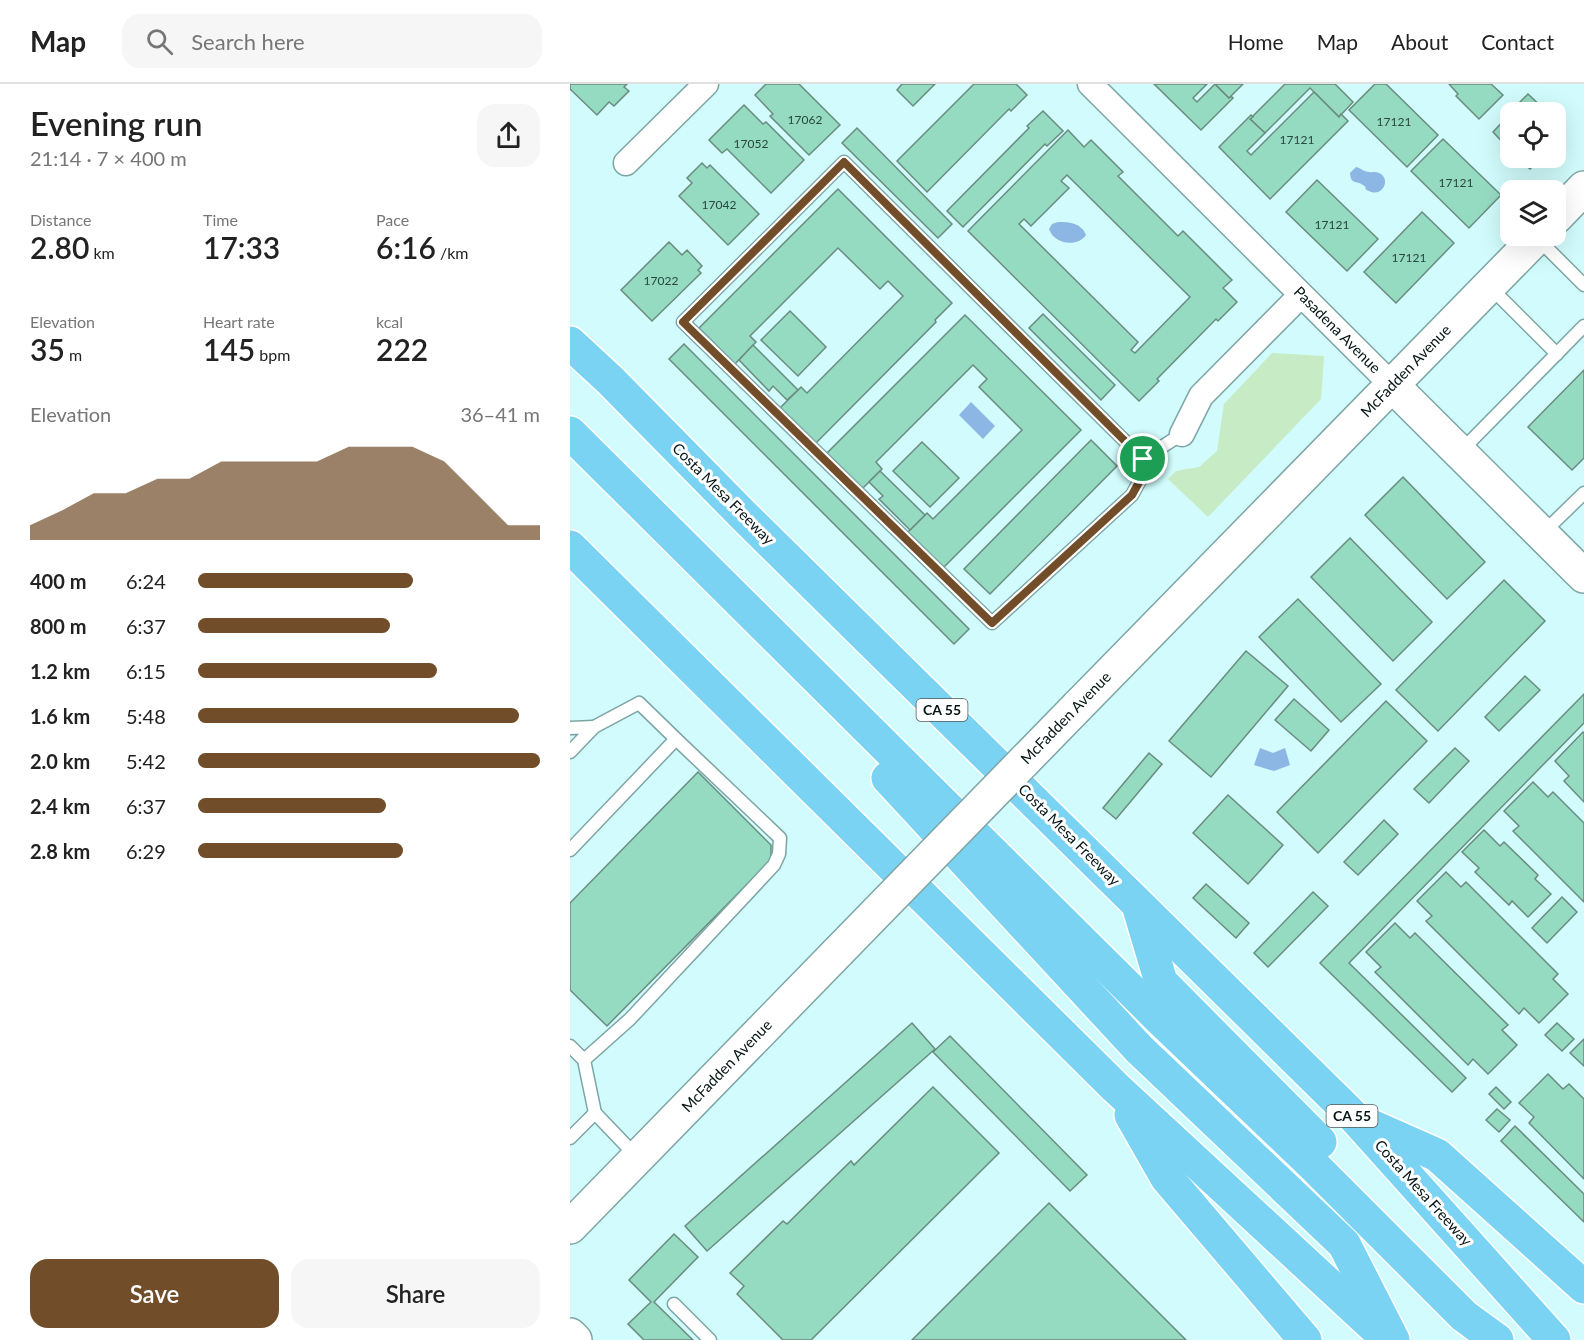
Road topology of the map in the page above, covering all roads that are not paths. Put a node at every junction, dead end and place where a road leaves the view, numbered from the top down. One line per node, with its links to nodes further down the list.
1 (706, 84): 3 (street)
2 (1090, 84): 10 (street, Pasadena Avenue)
3 (626, 163)
4 (1584, 188): 5 (main road, McFadden Avenue)
5 (1566, 206)
6 (1528, 246): 9 (main road, McFadden Avenue)
7 (1555, 246): 8 (lane)
8 (1584, 285)
9 (1489, 286): 14 (lane); 16 (main road, McFadden Avenue)
10 (1301, 295): 16 (street, Pasadena Avenue); 18 (street)
11 (570, 319): 15 (highway)
12 (1584, 326): 14 (lane)
13 (570, 343): 15 (highway, Costa Mesa Freeway / CA 55)
14 (1557, 354): 19 (lane)
15 (610, 380): 32 (highway, Costa Mesa Freeway / CA 55)
16 (1392, 385): 19 (main road, Pasadena Avenue); 39 (main road, McFadden Avenue, bridge)
17 (570, 432): 30 (highway)
18 (1182, 434): 21 (lane)
19 (1460, 452): 23 (main road, Pasadena Avenue)
20 (570, 458): 30 (highway)
21 (1143, 459): 21 (lane)
22 (1584, 493): 23 (lane)
23 (1542, 534): 25 (main road, Pasadena Avenue)
24 (570, 547): 35 (highway)
25 (1584, 576)
26 (594, 727): 27 (lane); 28 (lane); 29 (lane)
27 (570, 728)
28 (676, 739): 31 (lane); 34 (lane)
29 (570, 752)
30 (887, 763): 47 (highway); 48 (highway)
31 (570, 850)
32 (1138, 903): 37 (highway, Costa Mesa Freeway / CA 55); 49 (highway, CA 55)
33 (570, 1046): 34 (lane)
34 (584, 1060): 36 (lane)
35 (1115, 1087): 46 (highway); 47 (highway)
36 (595, 1113): 38 (lane); 39 (lane)
37 (1356, 1119): 41 (highway); 50 (highway, Costa Mesa Freeway / CA 55)
38 (570, 1138)
39 (638, 1158): 40 (main road, McFadden Avenue)
40 (570, 1226)
41 (1584, 1287)
42 (674, 1304): 45 (lane)
43 (570, 1335): 44 (main road)
44 (575, 1340)
45 (710, 1340)
46 (1305, 1340)
47 (1391, 1340)
48 (1497, 1340)
49 (1504, 1340)
50 (1554, 1340)

